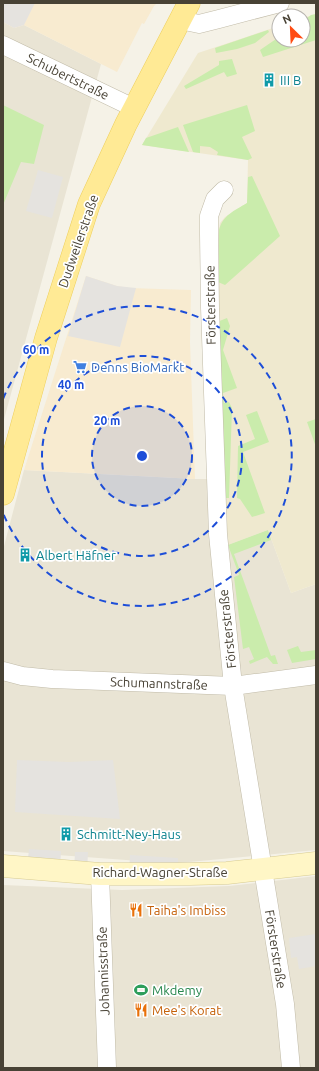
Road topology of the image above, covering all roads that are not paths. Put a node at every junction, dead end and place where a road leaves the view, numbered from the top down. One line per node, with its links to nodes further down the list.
1 (280, 3): 2 (street)
2 (185, 12): 4 (main road, Dudweilerstraße)
3 (3, 45): 4 (street, Schubertstraße)
4 (134, 108): 6 (main road, Dudweilerstraße)
5 (224, 190): 9 (street, Försterstraße)
6 (3, 494)
7 (3, 671): 9 (street, Schumannstraße)
8 (316, 675): 9 (street, Schumannstraße)
9 (233, 686): 12 (street, Försterstraße)
10 (316, 863): 12 (main road, Richard-Wagner-Straße)
11 (3, 866): 13 (main road, Richard-Wagner-Straße)
12 (264, 870): 13 (main road, Richard-Wagner-Straße); 15 (street, Försterstraße)
13 (100, 874): 14 (street, Johannisstraße)
14 (107, 1068)
15 (291, 1068)

